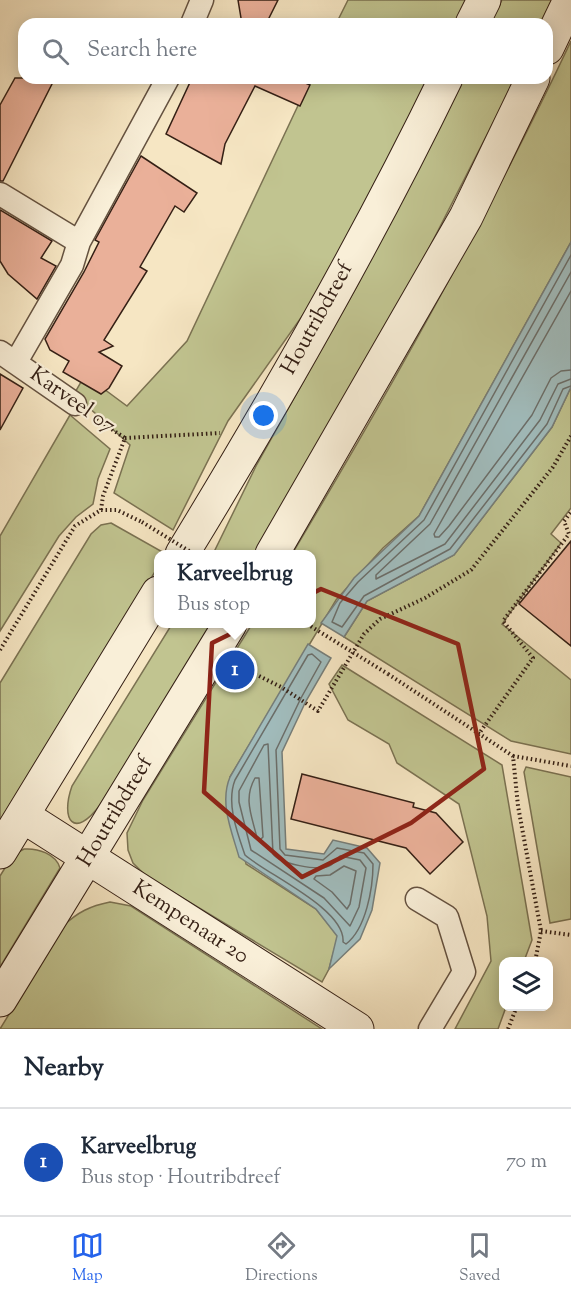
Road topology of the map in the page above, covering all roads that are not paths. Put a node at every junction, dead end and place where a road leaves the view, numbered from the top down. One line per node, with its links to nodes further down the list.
1 (202, 0): 4 (street)
2 (484, 0): 5 (main road)
3 (570, 0): 6 (main road)
4 (194, 18)
5 (475, 18)
6 (553, 35)
7 (165, 84): 11 (street, Karveel 07)
8 (443, 84): 14 (main road, Houtribdreef)
9 (530, 84): 15 (main road)
10 (0, 194): 11 (street)
11 (79, 242): 12 (street, Karveel 07)
12 (8, 357): 13 (street, Karveel 07)
13 (75, 404)
14 (185, 550)
15 (275, 550)
16 (154, 601): 18 (main road)
17 (228, 628): 20 (main road, Houtribdreef)
18 (23, 816): 19 (main road); 20 (main road, Kempenaar 20)
19 (0, 852)
20 (89, 858): 22 (main road, Houtribdreef); 23 (main road, Kempenaar 20)
21 (417, 899): 24 (street)
22 (0, 1000)
23 (357, 1029)
24 (430, 1029)

